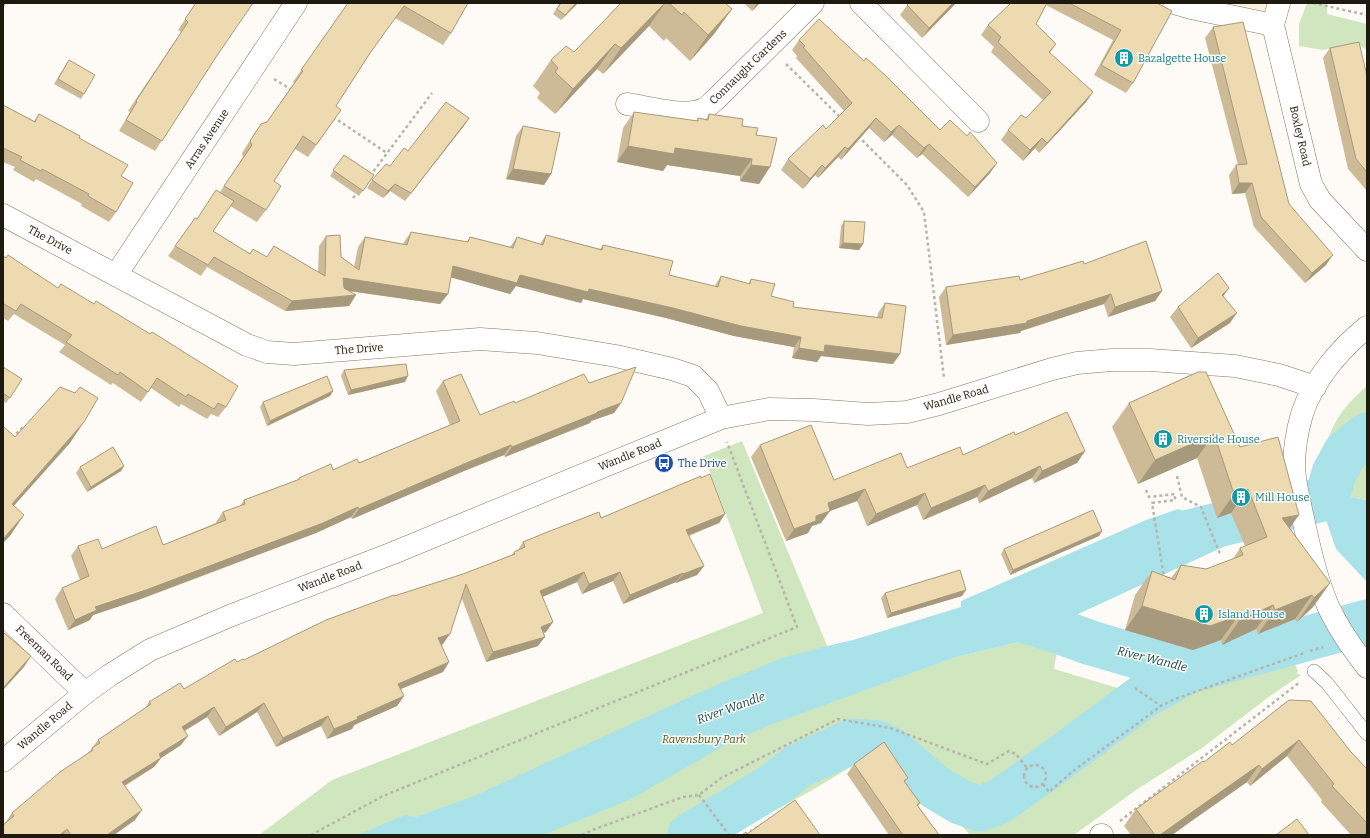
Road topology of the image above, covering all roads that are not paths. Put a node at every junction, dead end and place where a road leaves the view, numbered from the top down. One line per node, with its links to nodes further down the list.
1 (296, 3): 11 (street, Arras Avenue)
2 (813, 3): 7 (street, Connaught Gardens)
3 (861, 3): 8 (street)
4 (1174, 3): 6 (street)
5 (1279, 3): 6 (street, Boxley Road)
6 (1274, 25): 10 (street, Boxley Road)
7 (626, 104)
8 (978, 121)
9 (3, 215): 11 (street, The Drive)
10 (1367, 250)
11 (116, 275): 14 (street, The Drive)
12 (1367, 327): 13 (street)
13 (1315, 387): 14 (street, Wandle Road); 16 (street)
14 (721, 418): 18 (street, Wandle Road)
15 (3, 614): 18 (street, Freeman Road)
16 (1367, 667)
17 (1314, 671): 19 (lane)
18 (85, 693): 20 (street, Wandle Road)
19 (1367, 734)
20 (3, 761)

